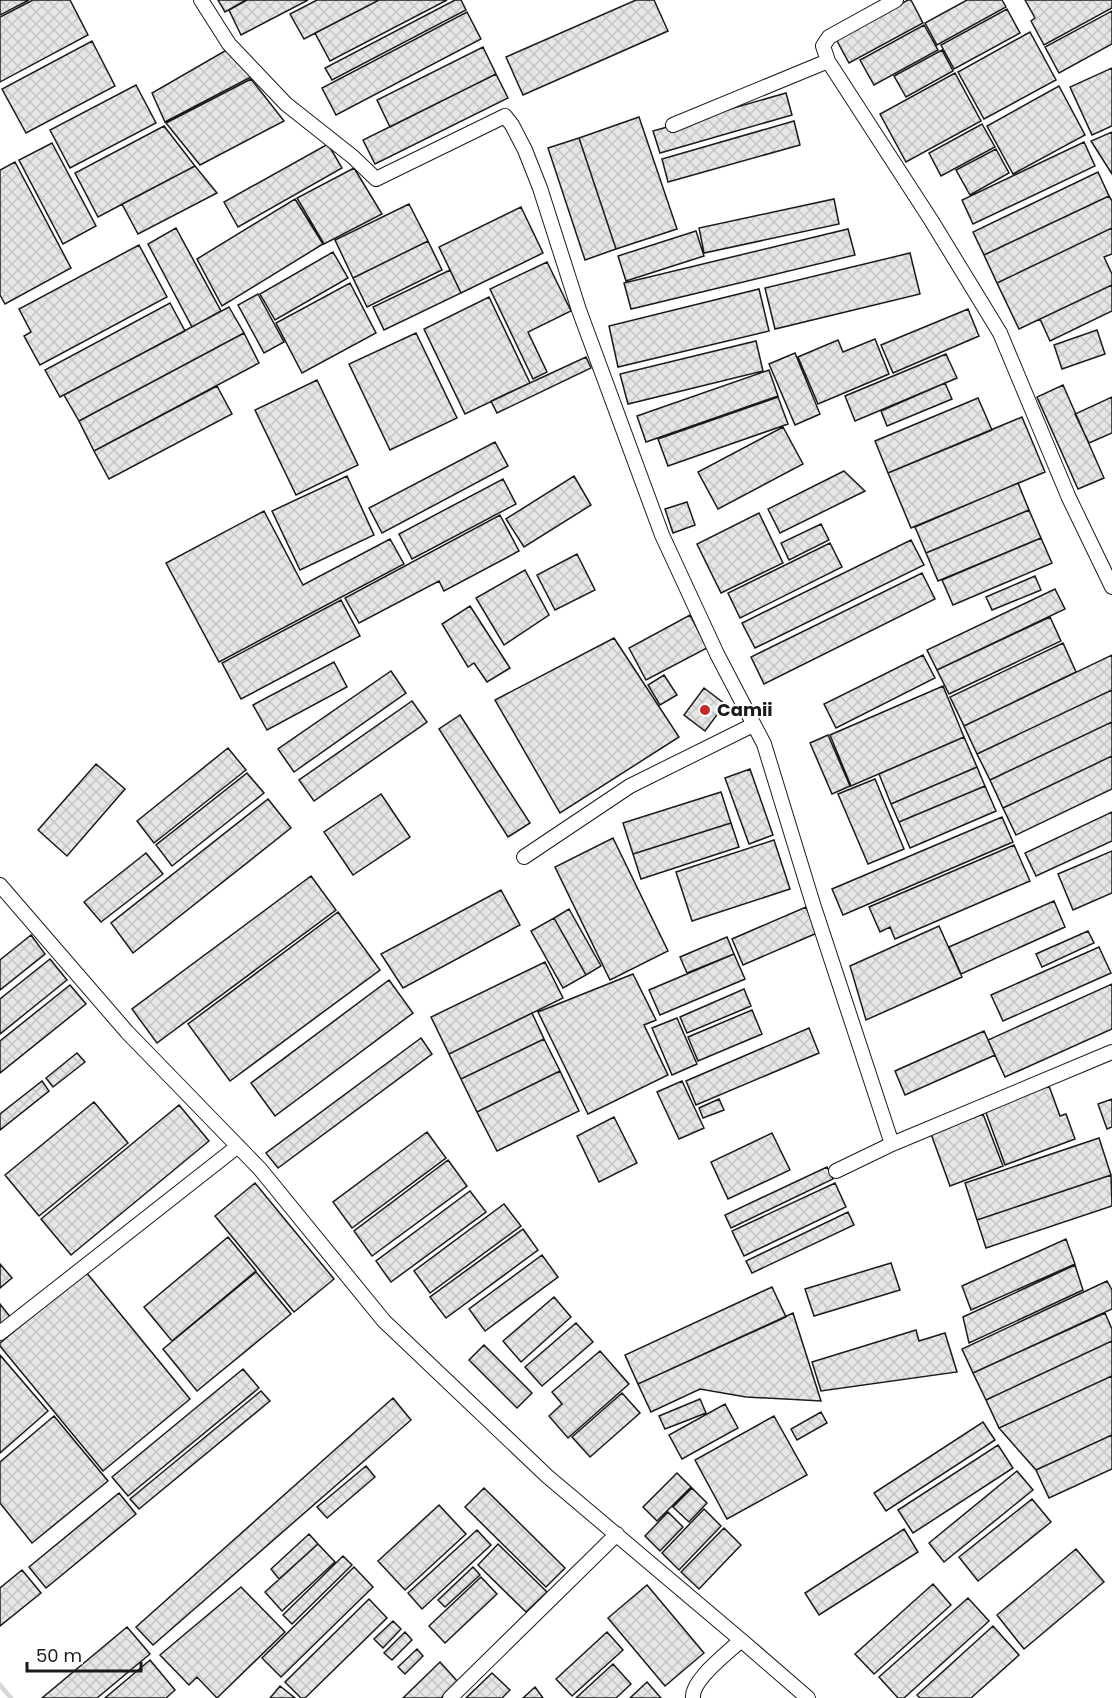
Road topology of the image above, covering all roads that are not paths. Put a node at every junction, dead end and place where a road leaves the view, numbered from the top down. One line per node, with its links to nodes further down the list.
1 (201, 0): 6 (street)
2 (896, 0): 3 (street)
3 (828, 61): 4 (street); 5 (street)
4 (673, 125)
5 (1112, 587)
6 (753, 725): 7 (street); 10 (street)
7 (524, 857)
8 (0, 885): 11 (street)
9 (1112, 1052): 10 (street)
10 (892, 1144): 12 (street)
11 (238, 1146): 13 (street); 14 (street)
12 (836, 1171)
13 (0, 1333)
14 (617, 1534): 15 (street); 16 (street)
15 (741, 1640): 17 (street); 18 (street)
16 (450, 1698)
17 (693, 1698)
18 (808, 1698)

